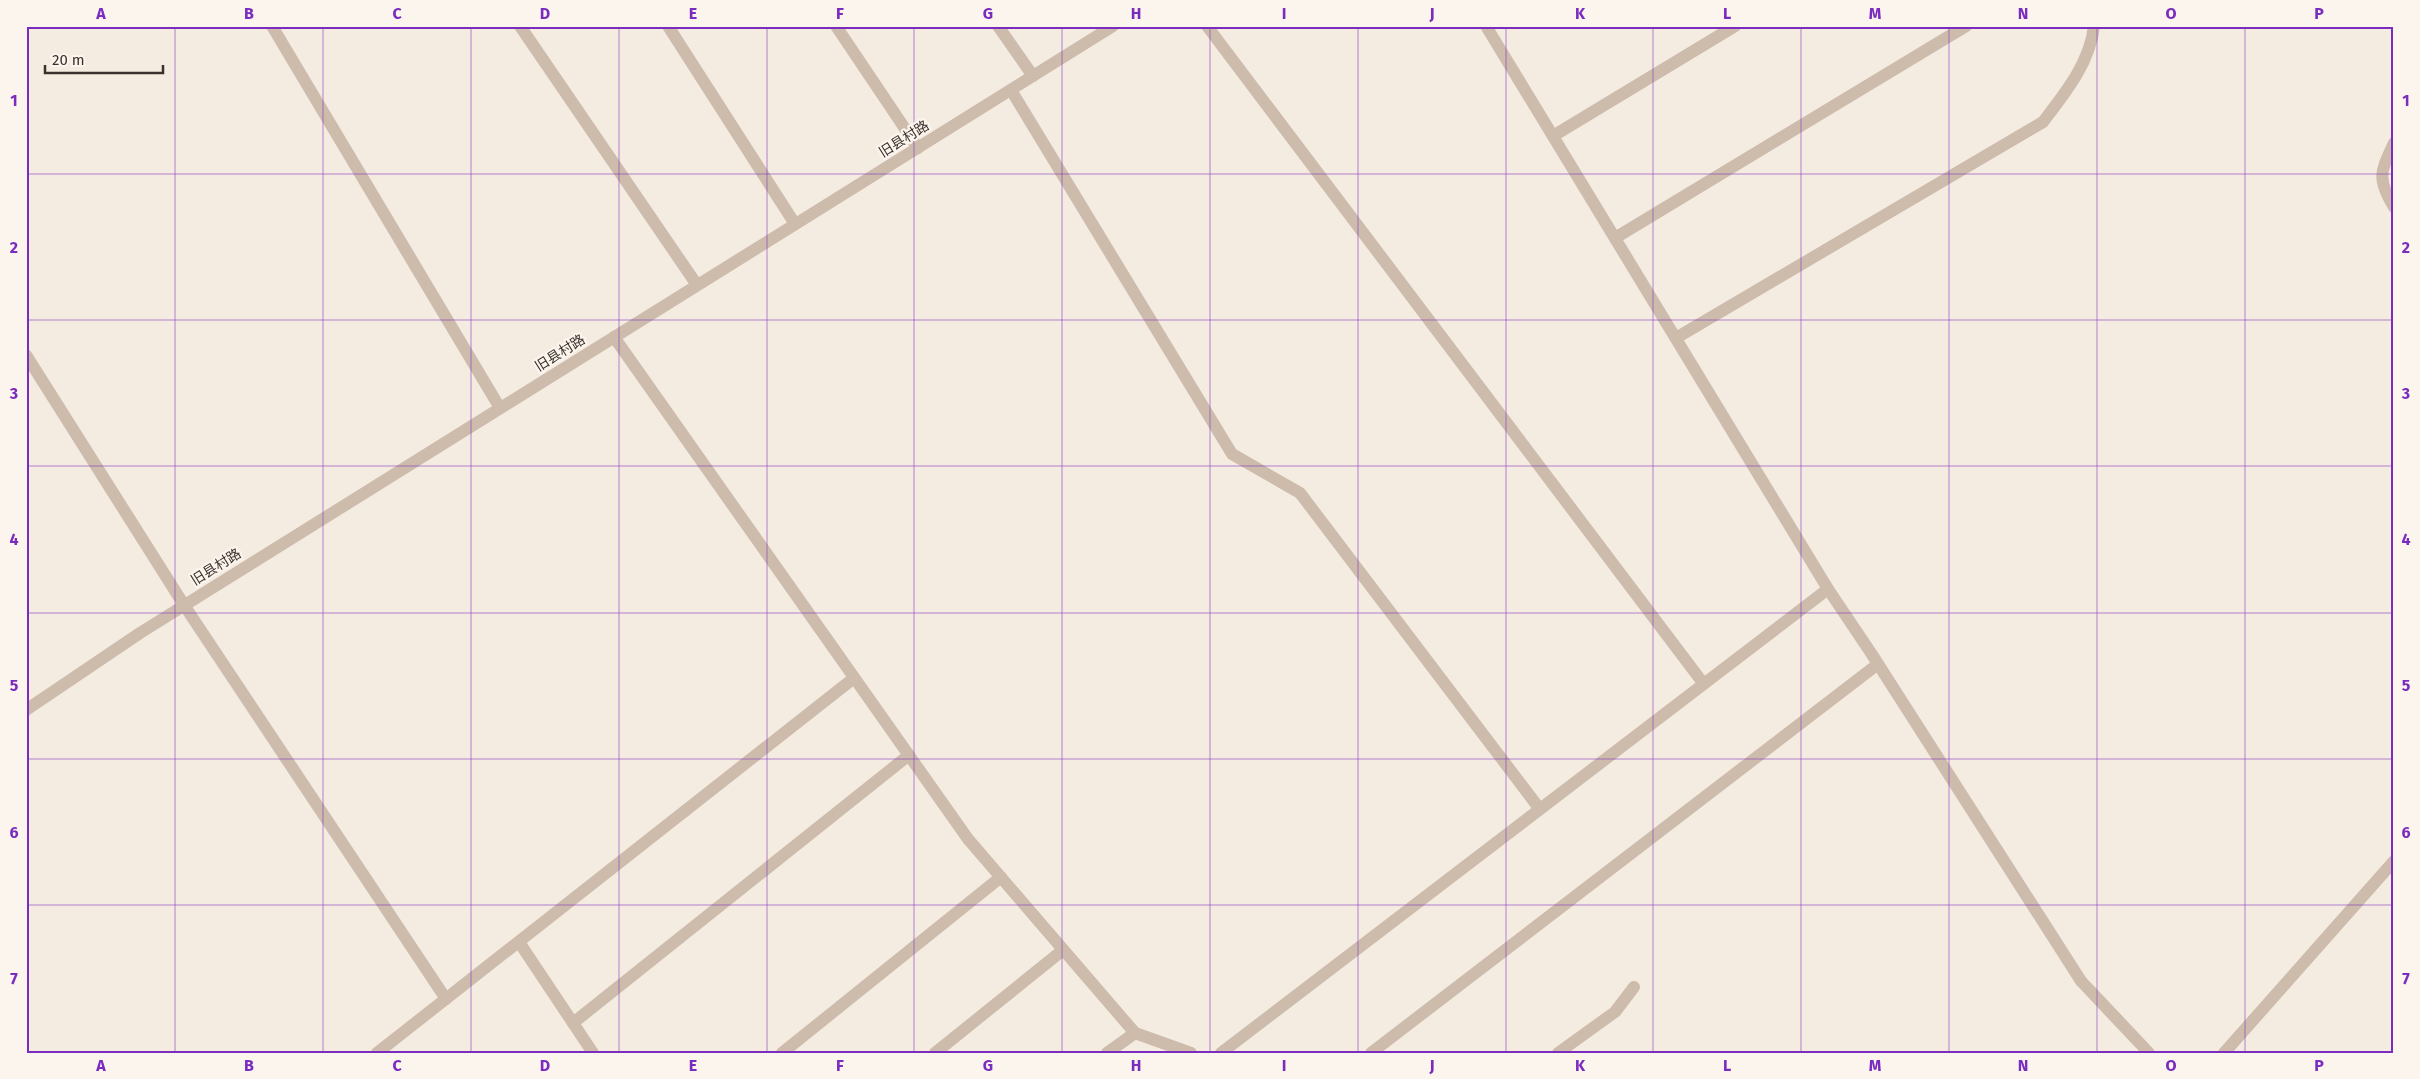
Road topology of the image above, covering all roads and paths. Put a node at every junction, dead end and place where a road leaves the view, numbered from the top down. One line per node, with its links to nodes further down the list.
1 (272, 26): 24 (street)
2 (520, 26): 20 (street)
3 (668, 26): 18 (street)
4 (836, 26): 16 (street)
5 (998, 26): 12 (street)
6 (1113, 26): 12 (street, 旧县村路)
7 (1207, 26): 29 (street)
8 (1486, 26): 14 (street)
9 (1735, 26): 14 (street)
10 (1966, 26): 19 (street)
11 (2094, 26): 22 (street)
12 (1033, 76): 13 (street, 旧县村路)
13 (1010, 90): 16 (street, 旧县村路); 32 (street)
14 (1553, 136): 19 (street)
15 (2394, 143): 17 (street)
16 (918, 148): 18 (street, 旧县村路)
17 (2394, 207)
18 (795, 224): 20 (street, 旧县村路)
19 (1615, 238): 22 (street)
20 (697, 285): 21 (street, 旧县村路)
21 (614, 337): 24 (street, 旧县村路); 28 (street)
22 (1676, 338): 25 (street)
23 (26, 355): 26 (street)
24 (500, 408): 26 (street, 旧县村路)
25 (1828, 589): 27 (street); 29 (street)
26 (184, 605): 30 (street, 旧县村路); 38 (street)
27 (1878, 664): 48 (street); 50 (street)
28 (854, 678): 31 (street); 35 (street)
29 (1703, 683): 32 (street)
30 (26, 710)
31 (909, 755): 34 (street); 39 (street)
32 (1539, 808): 47 (street)
33 (2394, 861): 51 (street)
34 (1001, 877): 36 (street); 43 (street)
35 (519, 942): 38 (street); 39 (street)
36 (1064, 950): 40 (street); 44 (street)
37 (1634, 987): 49 (street)
38 (446, 998): 41 (street)
39 (573, 1023): 42 (street)
40 (1136, 1033): 45 (street); 46 (street)
41 (377, 1053)
42 (593, 1053)
43 (782, 1053)
44 (935, 1053)
45 (1107, 1053)
46 (1191, 1053)
47 (1221, 1053)
48 (1371, 1053)
49 (1558, 1053)
50 (2149, 1053)
51 (2224, 1053)

